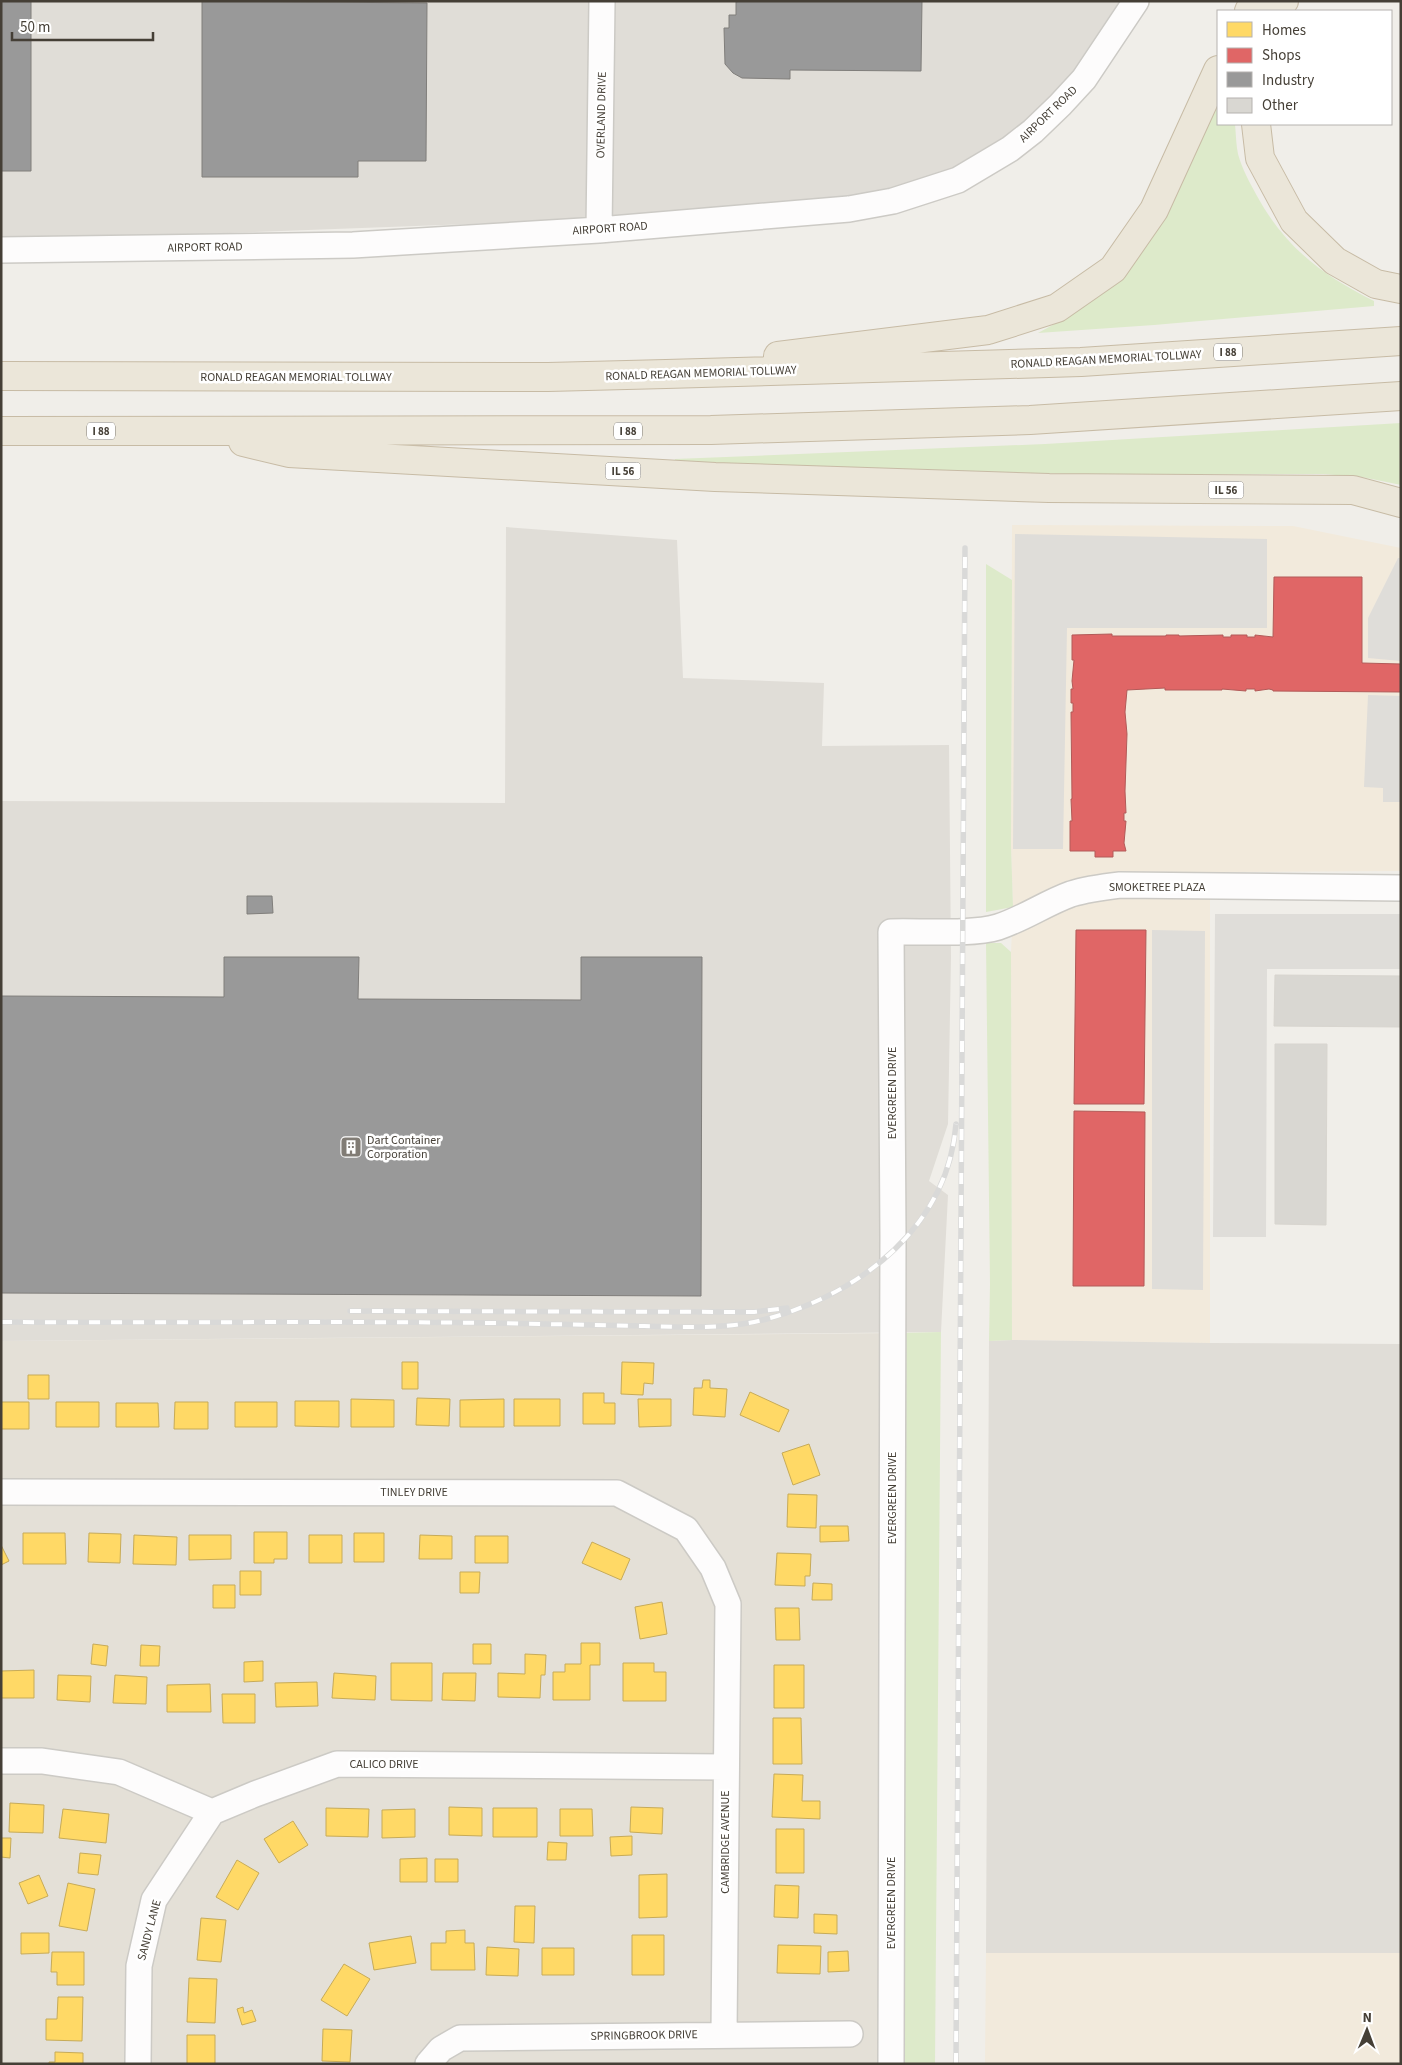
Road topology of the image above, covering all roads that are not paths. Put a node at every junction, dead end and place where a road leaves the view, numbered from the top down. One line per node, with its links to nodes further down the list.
1 (602, 1): 5 (street, OVERLAND DRIVE)
2 (1136, 1): 5 (street, AIRPORT ROAD)
3 (1217, 72): 9 (highway)
4 (1256, 125): 7 (highway)
5 (599, 230): 6 (street, AIRPORT ROAD)
6 (1, 250)
7 (1401, 289)
8 (1401, 341): 9 (highway, RONALD REAGAN MEMORIAL TOLLWAY / I 88)
9 (666, 374): 10 (highway, RONALD REAGAN MEMORIAL TOLLWAY / I 88)
10 (1, 376)
11 (1401, 396): 13 (highway, I 88)
12 (1, 431): 13 (highway, I 88)
13 (200, 432): 14 (highway, IL 56)
14 (1401, 503)
15 (1401, 888): 16 (street, SMOKETREE PLAZA)
16 (891, 932): 26 (street, EVERGREEN DRIVE)
17 (1, 1492): 18 (street, TINLEY DRIVE)
18 (727, 1649): 20 (street, CAMBRIDGE AVENUE)
19 (1, 1761): 21 (street)
20 (725, 1767): 21 (street, CALICO DRIVE); 22 (street, CAMBRIDGE AVENUE)
21 (212, 1812): 25 (street, SANDY LANE)
22 (724, 2034): 23 (street, SPRINGBROOK DRIVE); 24 (street, SPRINGBROOK DRIVE)
23 (850, 2034)
24 (434, 2056)
25 (138, 2064)
26 (891, 2064)

